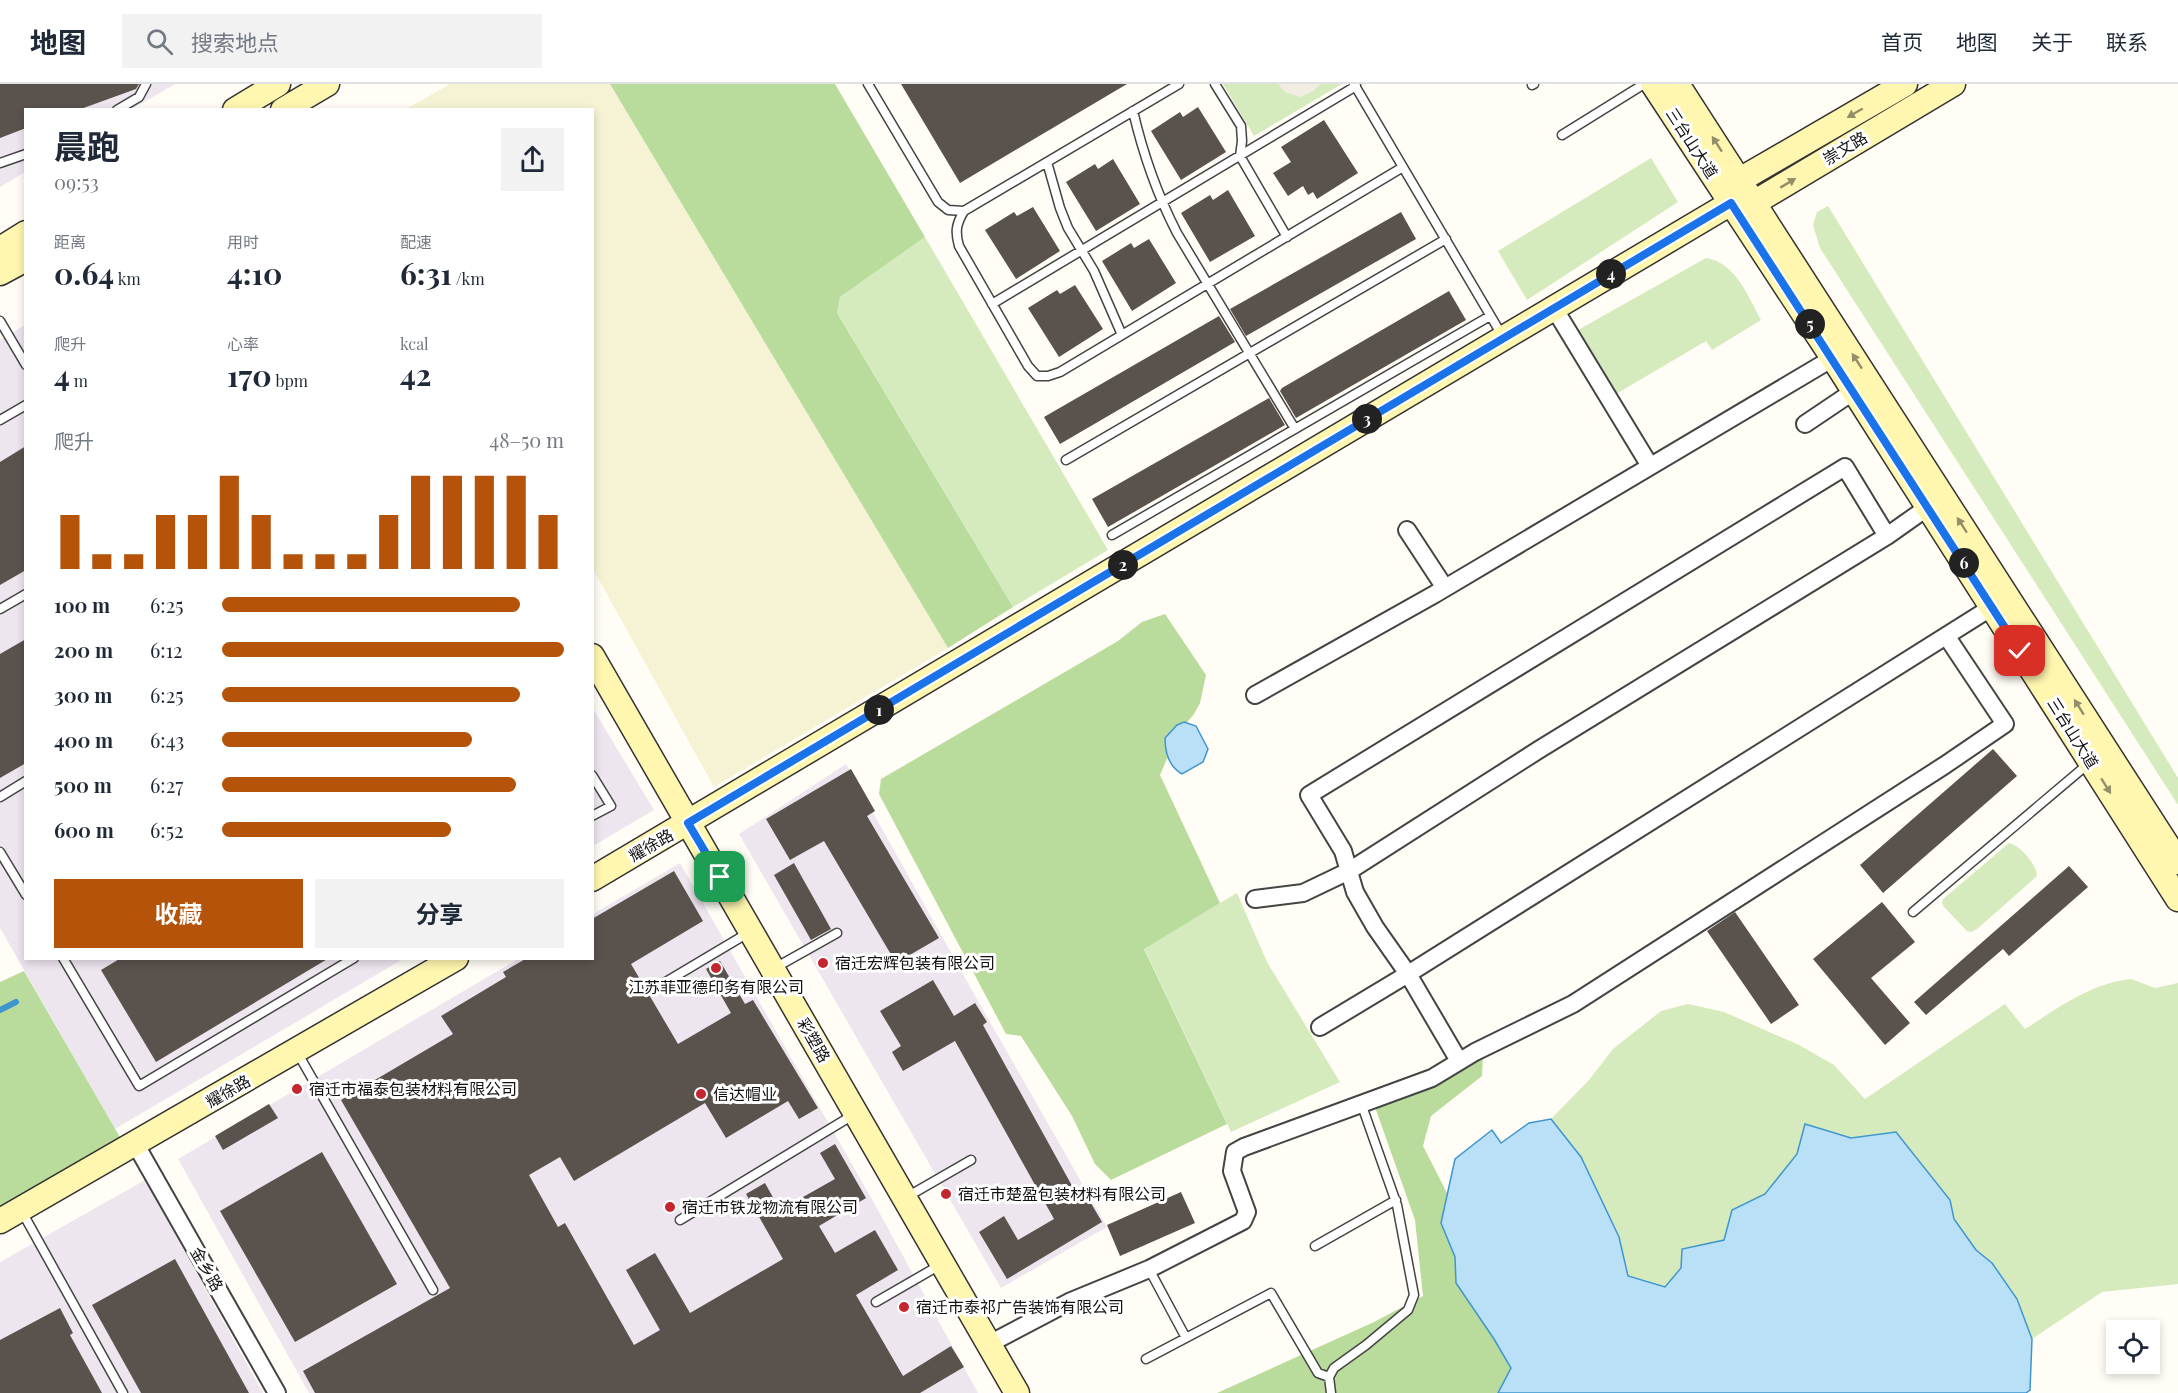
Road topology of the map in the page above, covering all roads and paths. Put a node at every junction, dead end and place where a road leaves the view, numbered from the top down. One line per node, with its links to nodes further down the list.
1 (146, 84): 13 (lane)
2 (327, 84): 16 (street)
3 (867, 84): 26 (lane)
4 (1179, 84): 17 (lane)
5 (1215, 84): 20 (lane)
6 (1644, 84): 18 (lane)
7 (1653, 84): 24 (street, 三台山大道)
8 (1677, 84): 24 (street, 三台山大道, one-way to 8)
9 (1905, 84): 24 (street, 崇文路, one-way to 24)
10 (1953, 84): 24 (street, 崇文路, one-way to 10)
11 (276, 85): 14 (street); 15 (street)
12 (1355, 85): 20 (lane); 23 (lane)
13 (120, 108)
14 (238, 108)
15 (283, 108)
16 (285, 108)
17 (1133, 111): 21 (lane); 25 (lane)
18 (1562, 135)
19 (24, 155): 22 (lane)
20 (1240, 156): 25 (lane); 28 (lane)
21 (1047, 162): 26 (lane); 31 (lane)
22 (0, 163)
23 (1403, 167): 28 (lane); 29 (lane)
24 (1737, 197): 36 (street, 耀徐路); 42 (street, 三台山大道); 69 (street, 三台山大道, one-way to 24)
25 (1162, 202): 31 (lane); 34 (lane)
26 (964, 211): 35 (lane)
27 (24, 234): 30 (street)
28 (1287, 237): 34 (lane)
29 (1446, 239): 37 (lane); 41 (lane)
30 (0, 249)
31 (1081, 251): 35 (lane); 39 (lane)
32 (24, 260): 33 (street)
33 (0, 273)
34 (1208, 284): 39 (lane); 41 (lane)
35 (992, 304): 39 (lane)
36 (1554, 308): 40 (street, 耀徐路); 50 (street)
37 (1490, 316): 40 (lane); 48 (lane)
38 (0, 321): 43 (lane)
39 (1122, 335)
40 (1504, 338): 67 (street, 耀徐路)
41 (1250, 353): 48 (lane); 49 (lane)
42 (1833, 358): 44 (street, 三台山大道); 50 (street)
43 (24, 362)
44 (1854, 391): 47 (street); 51 (street, 三台山大道)
45 (24, 406): 46 (lane)
46 (0, 420)
47 (1805, 424)
48 (1295, 429): 53 (lane)
49 (1066, 460)
50 (1650, 466): 55 (street)
51 (1928, 507): 54 (street); 57 (street, 三台山大道)
52 (1407, 530): 55 (street)
53 (1112, 536)
54 (1887, 536): 70 (street); 70 (street)
55 (1445, 588): 61 (street)
56 (24, 595): 58 (lane)
57 (1992, 607): 59 (street); 62 (street, 三台山大道)
58 (0, 609)
59 (1947, 637): 82 (street); 86 (street)
60 (594, 659): 67 (street, 彩塑路)
61 (1255, 695)
62 (2091, 762): 74 (street, 三台山大道, one-way to 74); 75 (lane)
63 (594, 778): 66 (lane)
64 (24, 783): 65 (lane)
65 (0, 797)
66 (594, 815)
67 (688, 823): 71 (street, 耀徐路); 76 (street, 彩塑路)
68 (0, 852): 72 (lane)
69 (2178, 862)
70 (1348, 871): 73 (street); 82 (street)
71 (594, 878)
72 (24, 892)
73 (1255, 899)
74 (2178, 899)
75 (1913, 912)
76 (751, 931): 81 (street, 彩塑路); 83 (lane)
77 (837, 933): 81 (lane)
78 (64, 960): 79 (lane)
79 (351, 960)
80 (453, 960): 85 (street, 耀徐路)
81 (773, 969): 88 (street, 彩塑路)
82 (1408, 974): 84 (street); 86 (street)
83 (654, 989)
84 (1320, 1027)
85 (296, 1051): 89 (street, 耀徐路); 99 (lane)
86 (1460, 1061): 87 (street)
87 (1361, 1103): 92 (lane); 98 (street)
88 (856, 1114): 91 (street, 彩塑路); 94 (lane)
89 (136, 1145): 93 (street, 耀徐路); 106 (street, 金乡路)
90 (971, 1160): 91 (lane)
91 (905, 1198): 97 (street, 彩塑路)
92 (1396, 1200): 96 (lane); 104 (lane)
93 (21, 1210): 95 (street, 耀徐路); 105 (lane)
94 (680, 1220)
95 (0, 1221)
96 (1315, 1246)
97 (943, 1264): 100 (lane); 102 (street, 彩塑路)
98 (1149, 1269): 101 (lane); 102 (street)
99 (433, 1290)
100 (876, 1302)
101 (1186, 1338): 103 (lane); 104 (lane)
102 (989, 1344): 107 (street, 彩塑路)
103 (1146, 1359)
104 (1329, 1377): 108 (lane)
105 (123, 1393)
106 (277, 1393)
107 (1017, 1393)
108 (1331, 1393)

